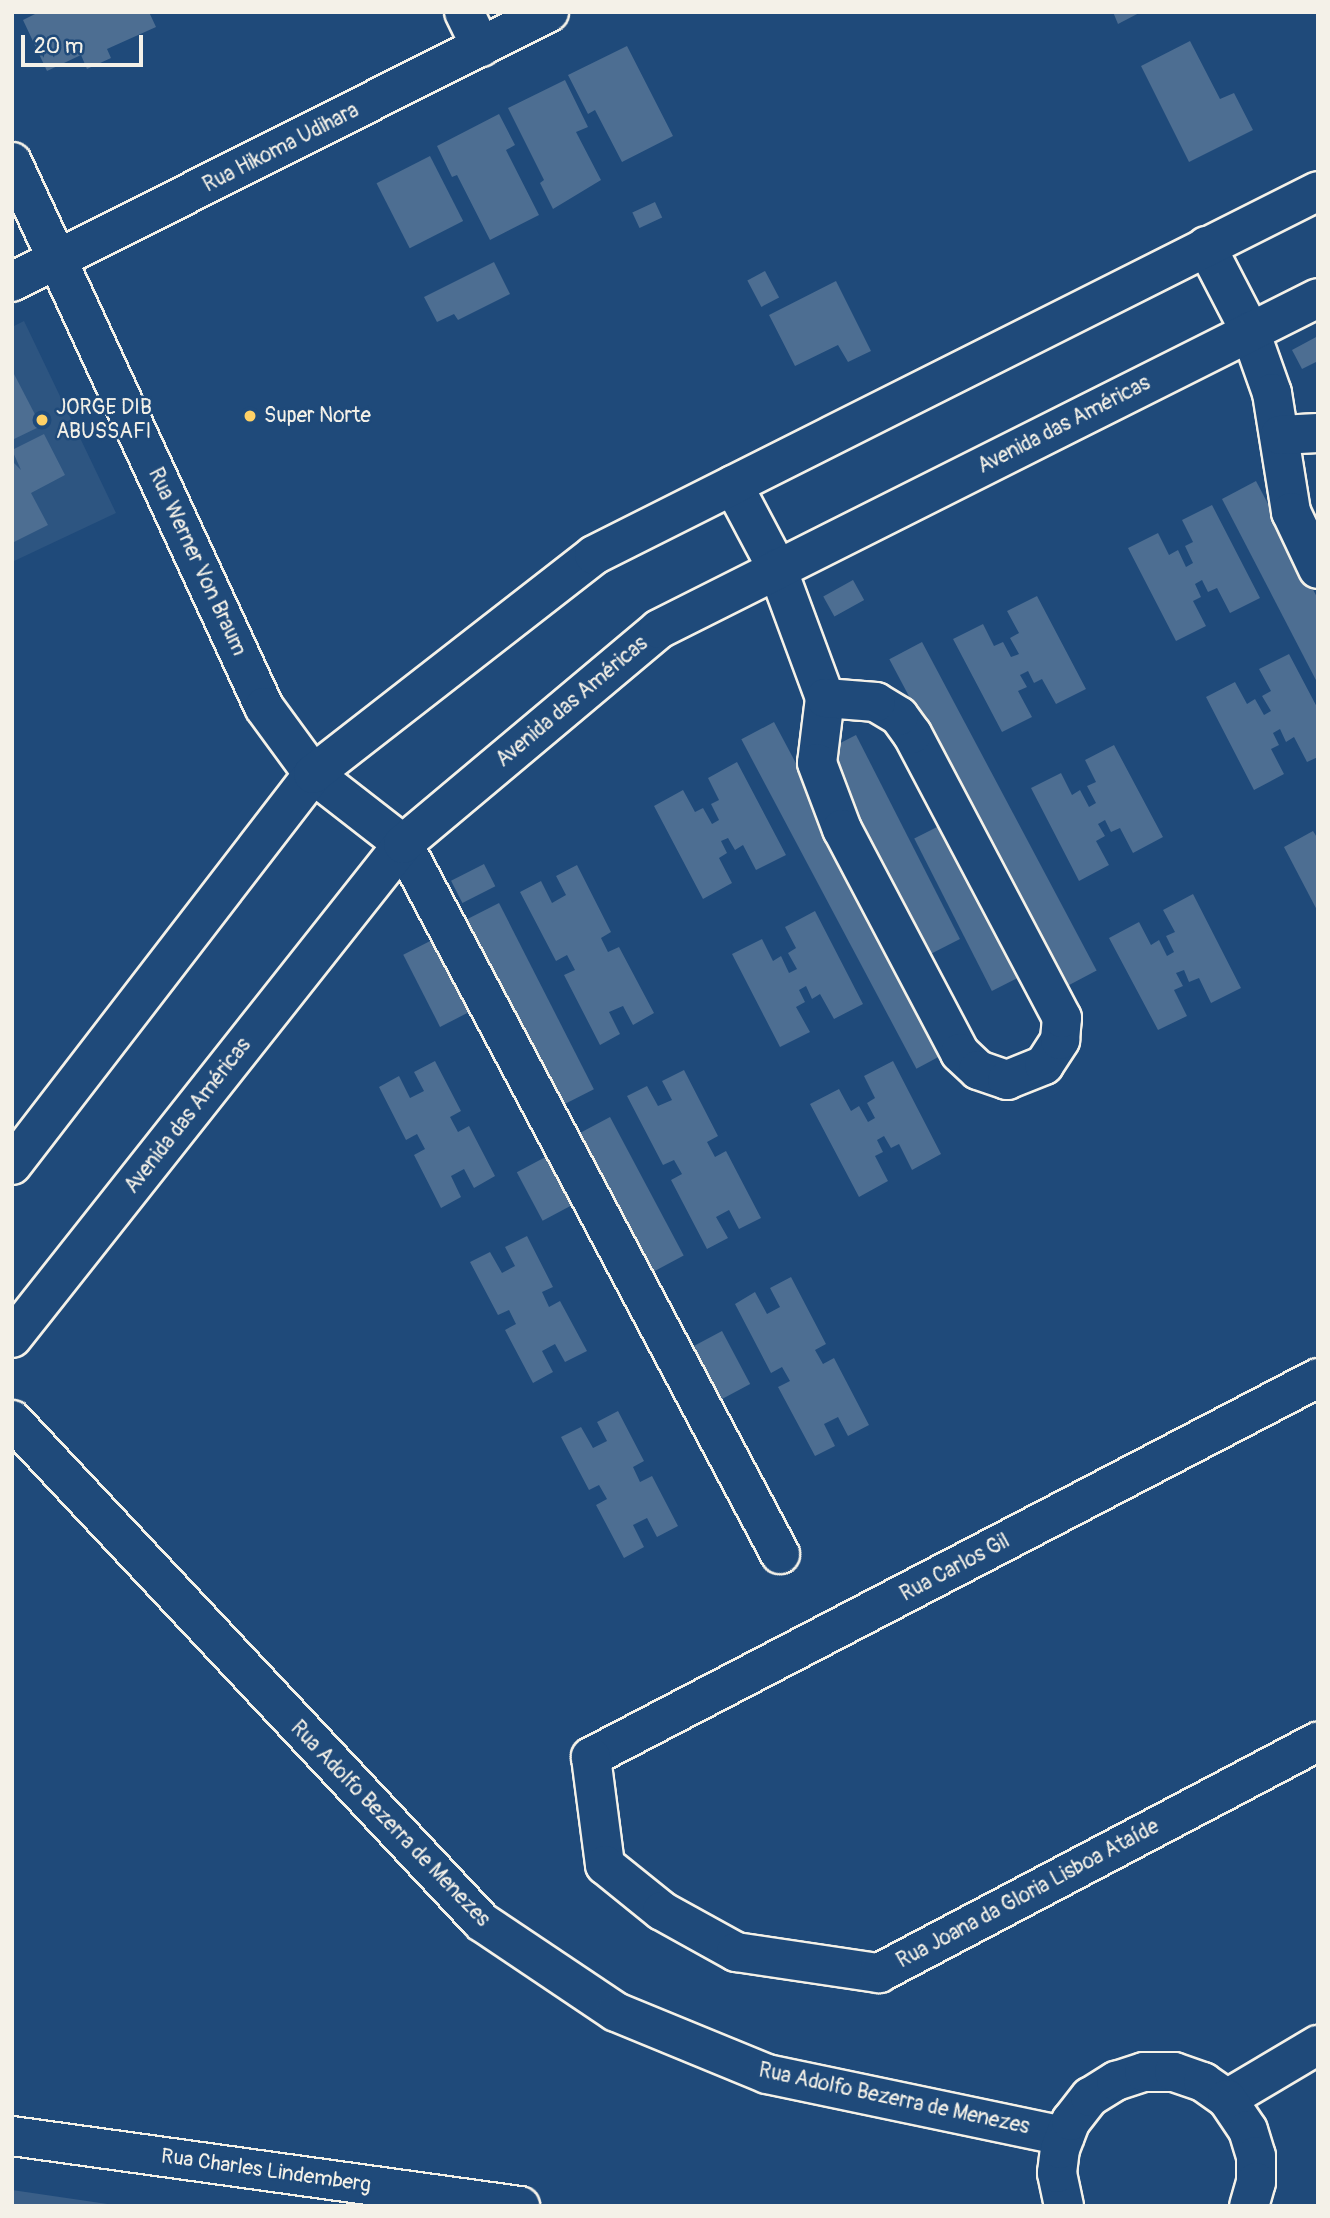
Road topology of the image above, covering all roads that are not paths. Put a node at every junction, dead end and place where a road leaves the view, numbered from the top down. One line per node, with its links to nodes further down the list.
1 (464, 12): 3 (street)
2 (549, 12): 3 (street, Rua Hikoma Udihara)
3 (481, 47): 7 (street, Rua Hikoma Udihara)
4 (12, 162): 7 (street, Rua Werner Von Braum)
5 (1318, 191): 6 (street)
6 (1206, 246): 10 (street); 13 (street)
7 (59, 260): 8 (street, Rua Hikoma Udihara); 17 (street, Rua Werner Von Braum)
8 (12, 282)
9 (1318, 298): 10 (street, Avenida das Américas)
10 (1250, 331): 12 (street); 14 (street, Avenida das Américas)
11 (1318, 433): 12 (street)
12 (1280, 435): 15 (street)
13 (733, 485): 14 (street); 17 (street)
14 (777, 568): 16 (street); 18 (street, Avenida das Américas)
15 (1318, 569)
16 (825, 698): 16 (street)
17 (313, 774): 18 (street, Rua Werner Von Braum); 19 (street)
18 (403, 844): 20 (street, Avenida das Américas); 23 (street)
19 (12, 1165)
20 (12, 1338)
21 (1318, 1378): 25 (street, Rua Carlos Gil)
22 (12, 1420): 29 (street, Rua Adolfo Bezerra de Menezes)
23 (780, 1554)
24 (1318, 1742): 25 (street, Rua Joana da Gloria Lisboa Ataíde)
25 (592, 1757)
26 (1318, 2045): 27 (street)
27 (1227, 2099): 29 (street); 32 (street)
28 (12, 2136): 31 (street, Rua Charles Lindemberg)
29 (1065, 2136): 30 (street)
30 (1051, 2198)
31 (520, 2206)
32 (1249, 2206)

